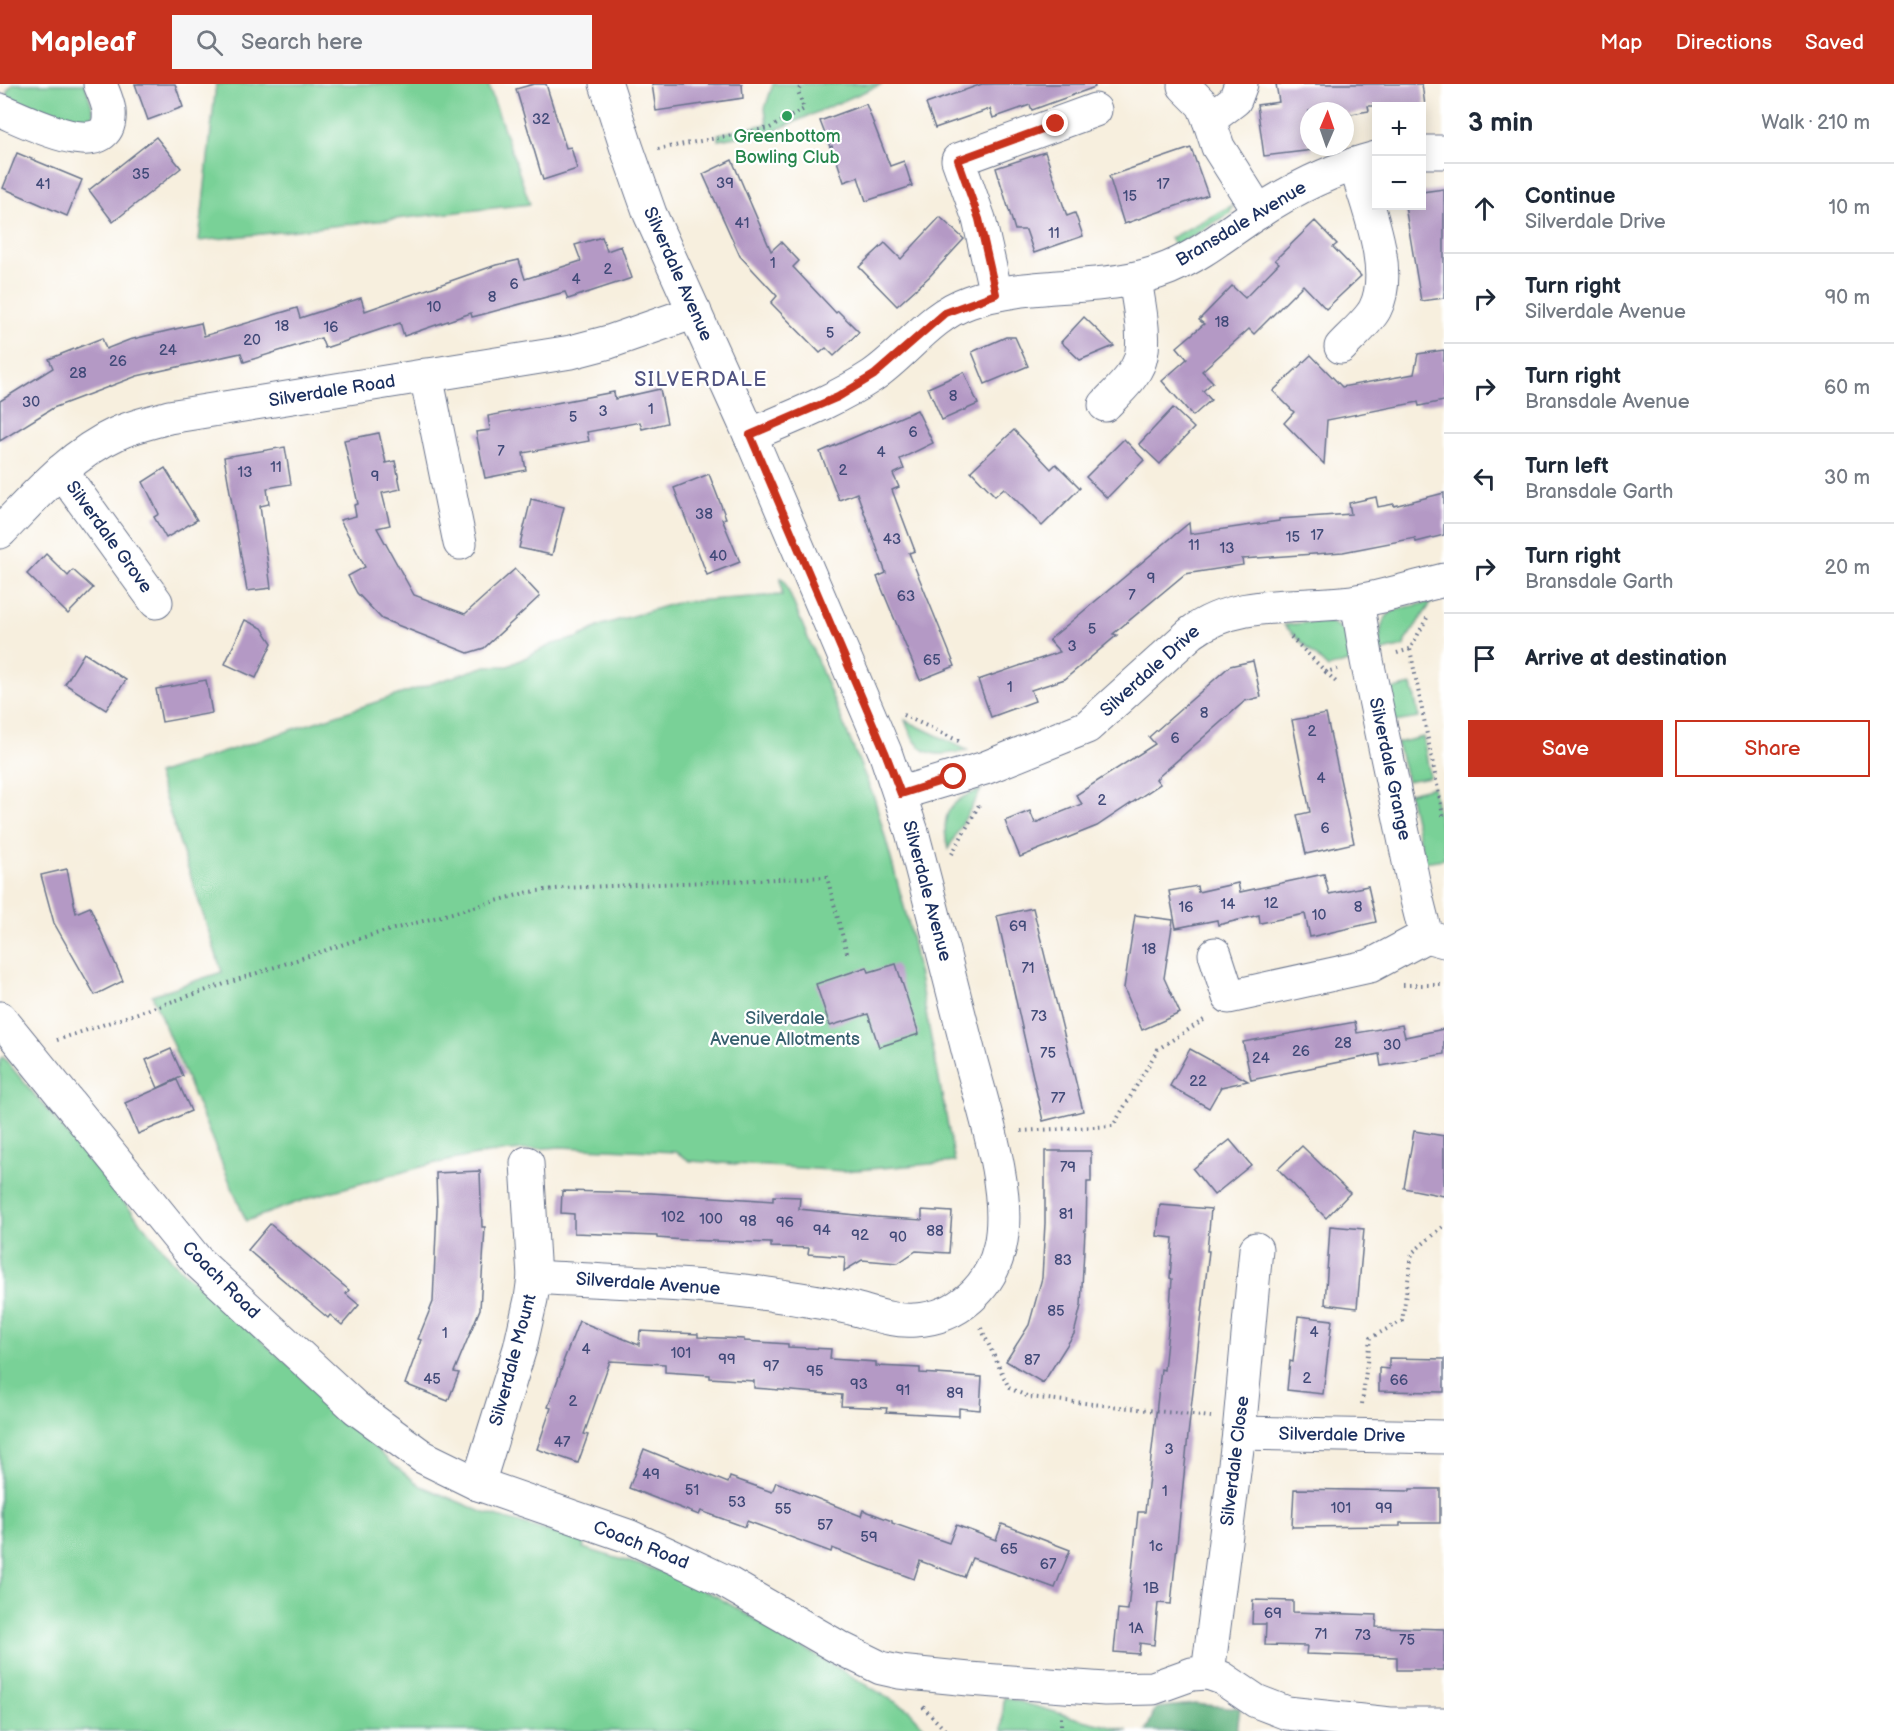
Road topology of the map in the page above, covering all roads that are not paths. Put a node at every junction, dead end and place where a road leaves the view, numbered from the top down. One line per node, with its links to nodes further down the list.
1 (100, 84): 5 (street)
2 (606, 84): 14 (street, Silverdale Avenue)
3 (1241, 84): 7 (street)
4 (1184, 86): 7 (street)
5 (0, 110)
6 (1095, 110): 13 (street)
7 (1209, 120): 11 (street)
8 (1426, 152): 9 (street)
9 (1444, 152)
10 (1366, 161): 11 (street, Bransdale Avenue); 15 (street)
11 (1259, 212): 12 (street, Bransdale Avenue)
12 (1135, 279): 13 (street, Bransdale Avenue); 17 (street)
13 (996, 294): 18 (street, Bransdale Avenue)
14 (695, 312): 16 (street, Silverdale Road); 18 (street, Silverdale Avenue)
15 (1341, 347)
16 (426, 375): 19 (street, Silverdale Road); 21 (street)
17 (1105, 405)
18 (750, 435): 25 (street, Silverdale Avenue)
19 (61, 471): 20 (street, Silverdale Road); 24 (street, Silverdale Grove)
20 (0, 532)
21 (460, 543)
22 (1444, 580): 23 (street, Silverdale Drive)
23 (1357, 601): 25 (street, Silverdale Drive); 26 (street, Silverdale Grange)
24 (156, 602)
25 (901, 794): 31 (street, Silverdale Avenue)
26 (1435, 938): 27 (street, Silverdale Grange)
27 (1215, 954)
28 (0, 1018): 34 (street, Coach Road)
29 (527, 1163): 31 (street, Silverdale Mount)
30 (1256, 1249): 32 (street, Silverdale Close)
31 (534, 1277): 34 (street, Silverdale Mount)
32 (1240, 1427): 33 (street, Silverdale Drive); 35 (street, Silverdale Close)
33 (1444, 1437)
34 (478, 1484): 35 (street, Coach Road)
35 (1208, 1673): 36 (street)
36 (1444, 1724)

